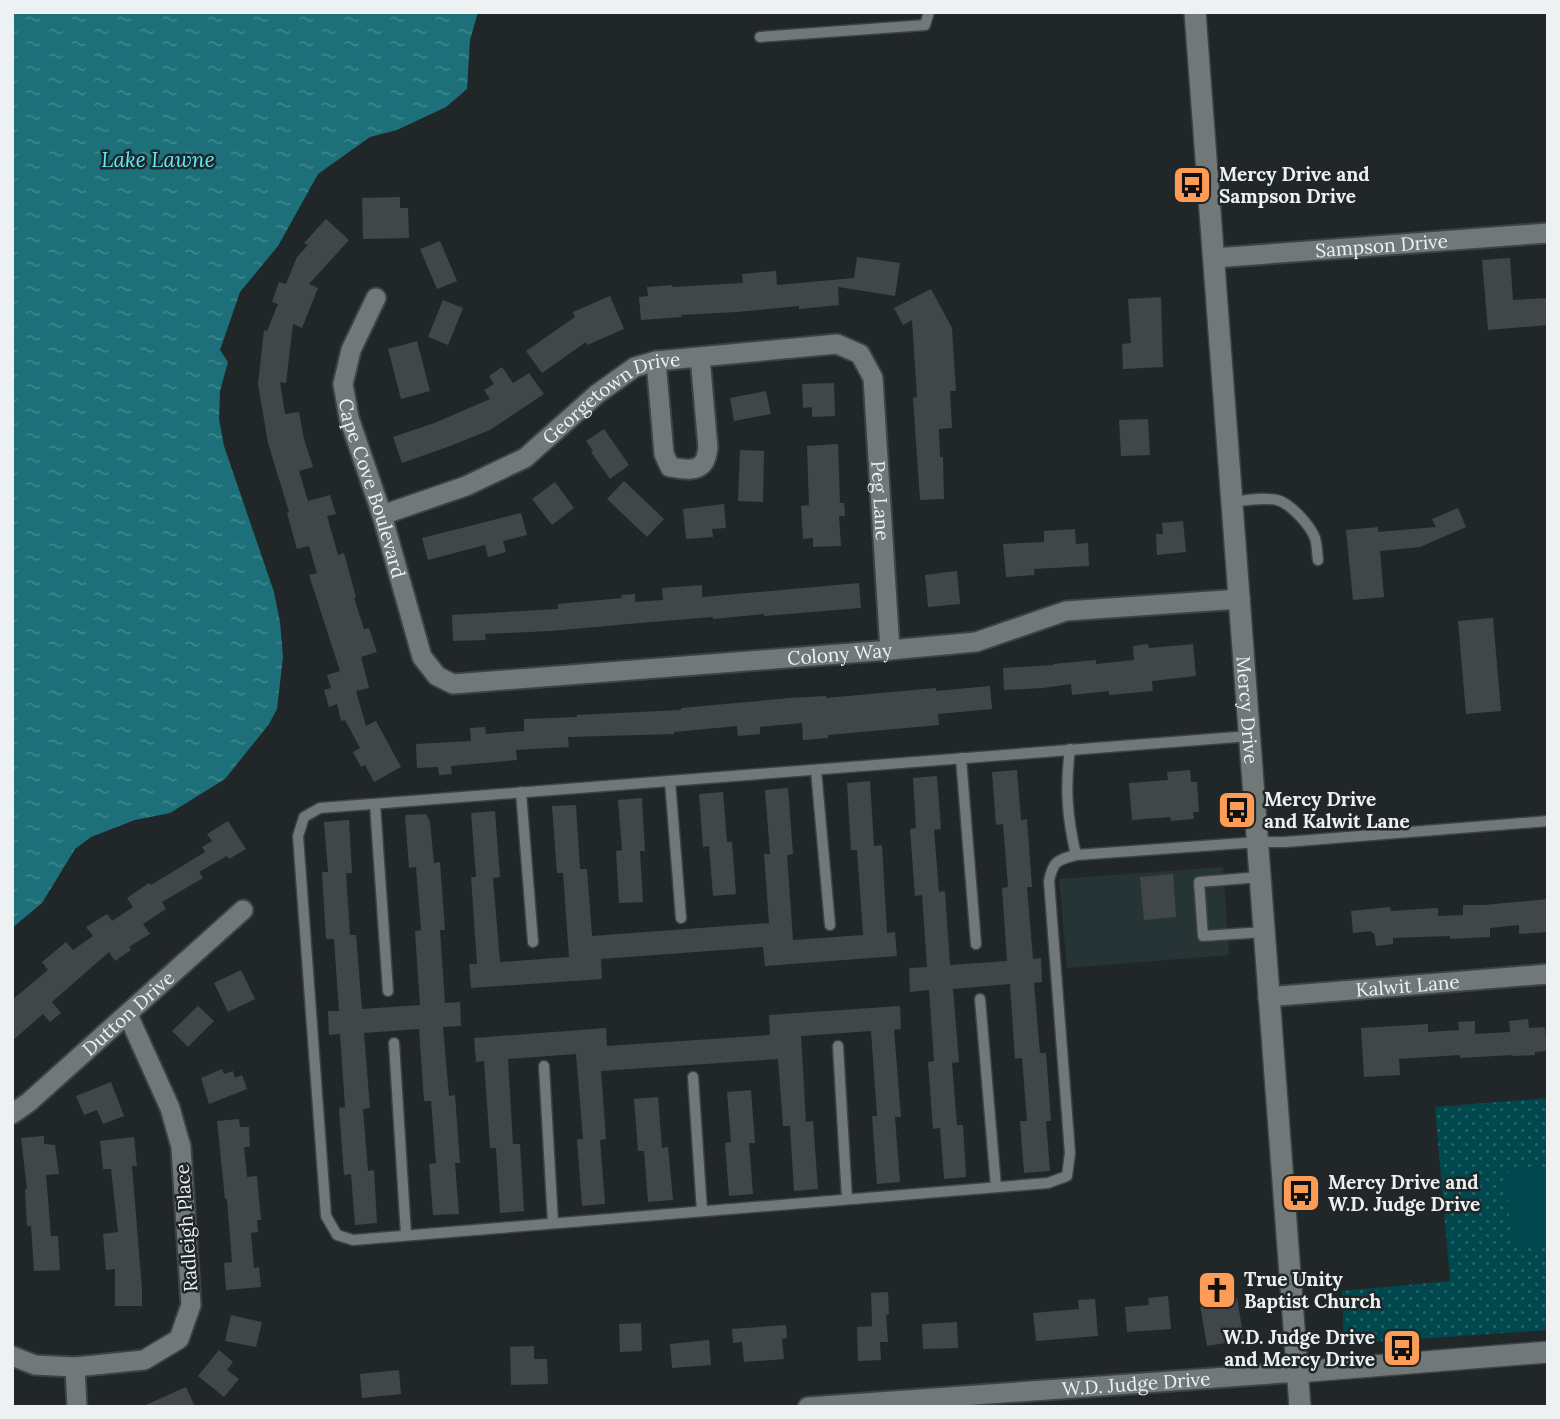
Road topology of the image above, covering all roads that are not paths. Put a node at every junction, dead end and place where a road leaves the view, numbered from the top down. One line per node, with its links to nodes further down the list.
1 (929, 12): 3 (lane)
2 (1195, 12): 5 (street, Mercy Drive)
3 (760, 37)
4 (1548, 233): 5 (street, Sampson Drive)
5 (1214, 258): 10 (street, Mercy Drive)
6 (376, 298): 11 (street, Cape Cove Boulevard)
7 (860, 354): 8 (street, Georgetown Drive); 14 (street, Peg Lane)
8 (700, 357): 9 (street, Georgetown Drive); 9 (street)
9 (656, 361): 11 (street, Georgetown Drive)
10 (1233, 502): 12 (lane); 13 (street, Mercy Drive)
11 (382, 515): 15 (street, Cape Cove Boulevard)
12 (1318, 559)
13 (1240, 599): 14 (street, Colony Way); 16 (street, Mercy Drive)
14 (890, 650): 15 (street, Colony Way)
15 (437, 676)
16 (1250, 736): 17 (lane); 24 (street, Mercy Drive)
17 (1070, 749): 18 (lane); 25 (lane)
18 (961, 758): 19 (lane); 32 (lane)
19 (816, 770): 20 (lane); 29 (lane)
20 (670, 781): 21 (lane); 28 (lane)
21 (521, 792): 22 (lane); 31 (lane)
22 (375, 804): 34 (lane); 47 (lane)
23 (1548, 821): 24 (lane)
24 (1258, 842): 25 (lane); 26 (street, Mercy Drive)
25 (1076, 855): 43 (lane)
26 (1260, 877): 30 (street, Mercy Drive); 30 (lane)
27 (243, 909): 37 (street, Dutton Drive)
28 (681, 918)
29 (830, 925)
30 (1264, 932): 35 (street, Mercy Drive)
31 (533, 942)
32 (976, 944)
33 (1548, 974): 35 (street, Kalwit Lane)
34 (388, 991)
35 (1268, 997): 51 (street, Mercy Drive)
36 (980, 999): 43 (lane)
37 (128, 1015): 42 (street, Dutton Drive); 50 (street, Radleigh Place)
38 (394, 1043): 47 (lane)
39 (838, 1046): 44 (lane)
40 (544, 1066): 46 (lane)
41 (693, 1077): 45 (lane)
42 (12, 1114)
43 (996, 1187): 44 (lane)
44 (847, 1199): 45 (lane)
45 (702, 1211): 46 (lane)
46 (553, 1223): 47 (lane)
47 (406, 1235)
48 (1548, 1352): 51 (street, W.D. Judge Drive)
49 (12, 1356): 50 (street, Radleigh Place)
50 (75, 1367): 52 (street)
51 (1298, 1371): 53 (street, W.D. Judge Drive); 54 (street, Mercy Drive)
52 (77, 1407)
53 (808, 1407)
54 (1300, 1407)

